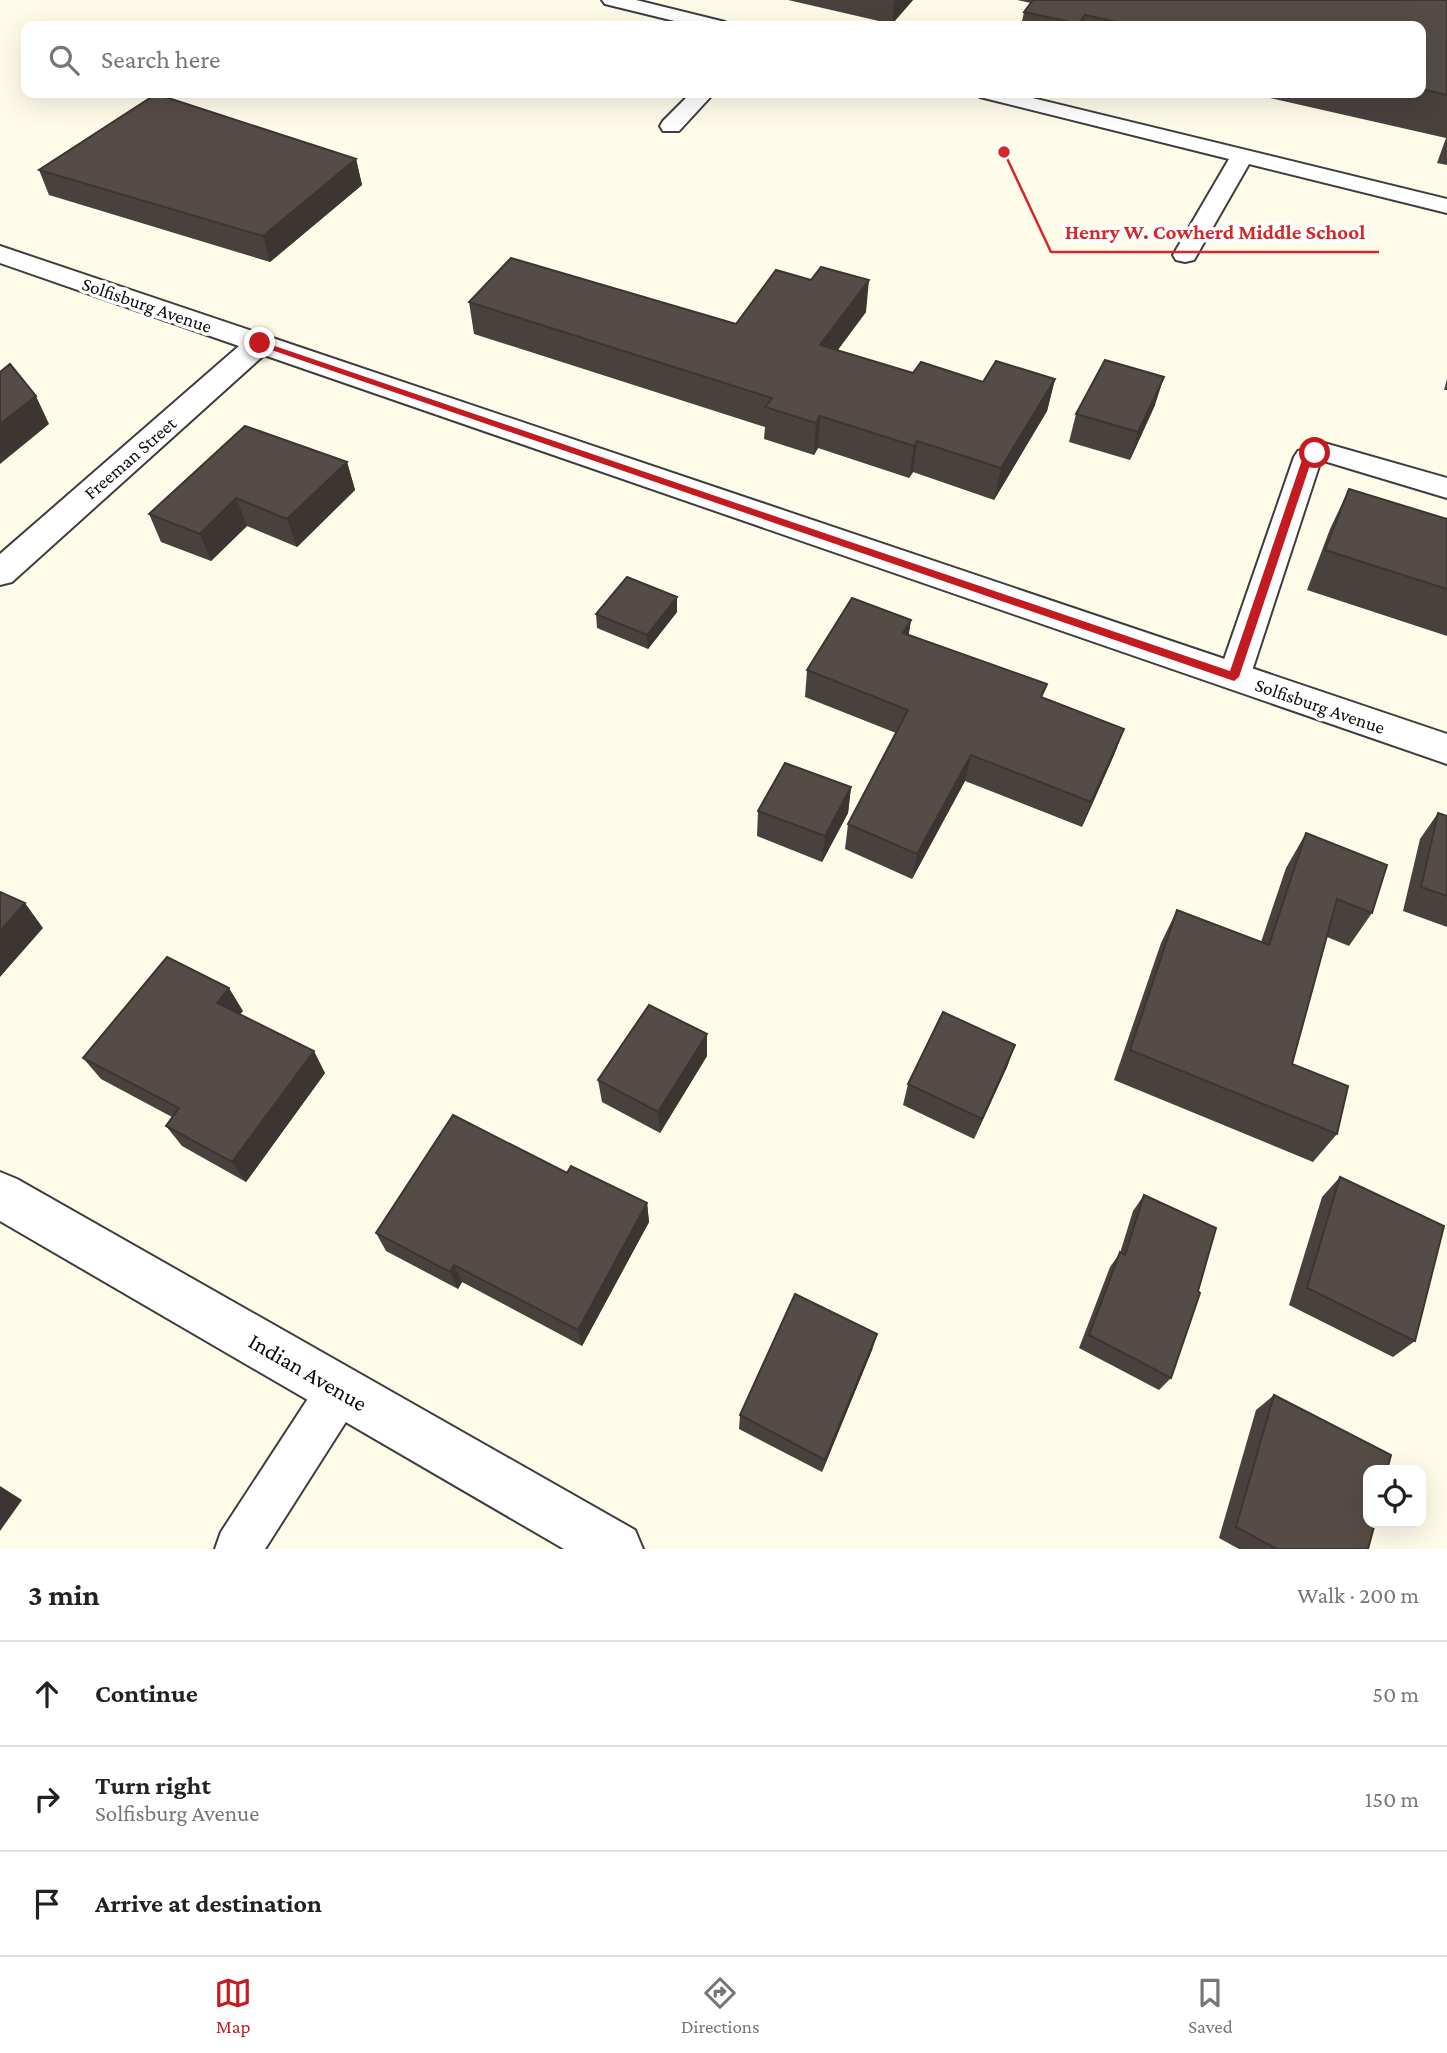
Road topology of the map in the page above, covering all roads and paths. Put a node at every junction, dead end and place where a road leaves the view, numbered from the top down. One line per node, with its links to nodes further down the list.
1 (612, 0): 2 (lane)
2 (698, 21)
3 (698, 98): 5 (lane)
4 (1007, 98): 6 (lane)
5 (671, 126)
6 (1242, 156): 7 (lane); 9 (lane)
7 (1447, 206)
8 (0, 254): 10 (street, Solfisburg Avenue)
9 (1185, 255)
10 (260, 343): 12 (street, Freeman Street); 13 (street, Solfisburg Avenue)
11 (1447, 488): 13 (lane)
12 (0, 573)
13 (1234, 677): 14 (street, Solfisburg Avenue)
14 (1447, 749)
15 (0, 1195): 16 (street, Indian Avenue)
16 (340, 1390): 17 (lane); 18 (street, Indian Avenue)
17 (238, 1549)
18 (616, 1549)

